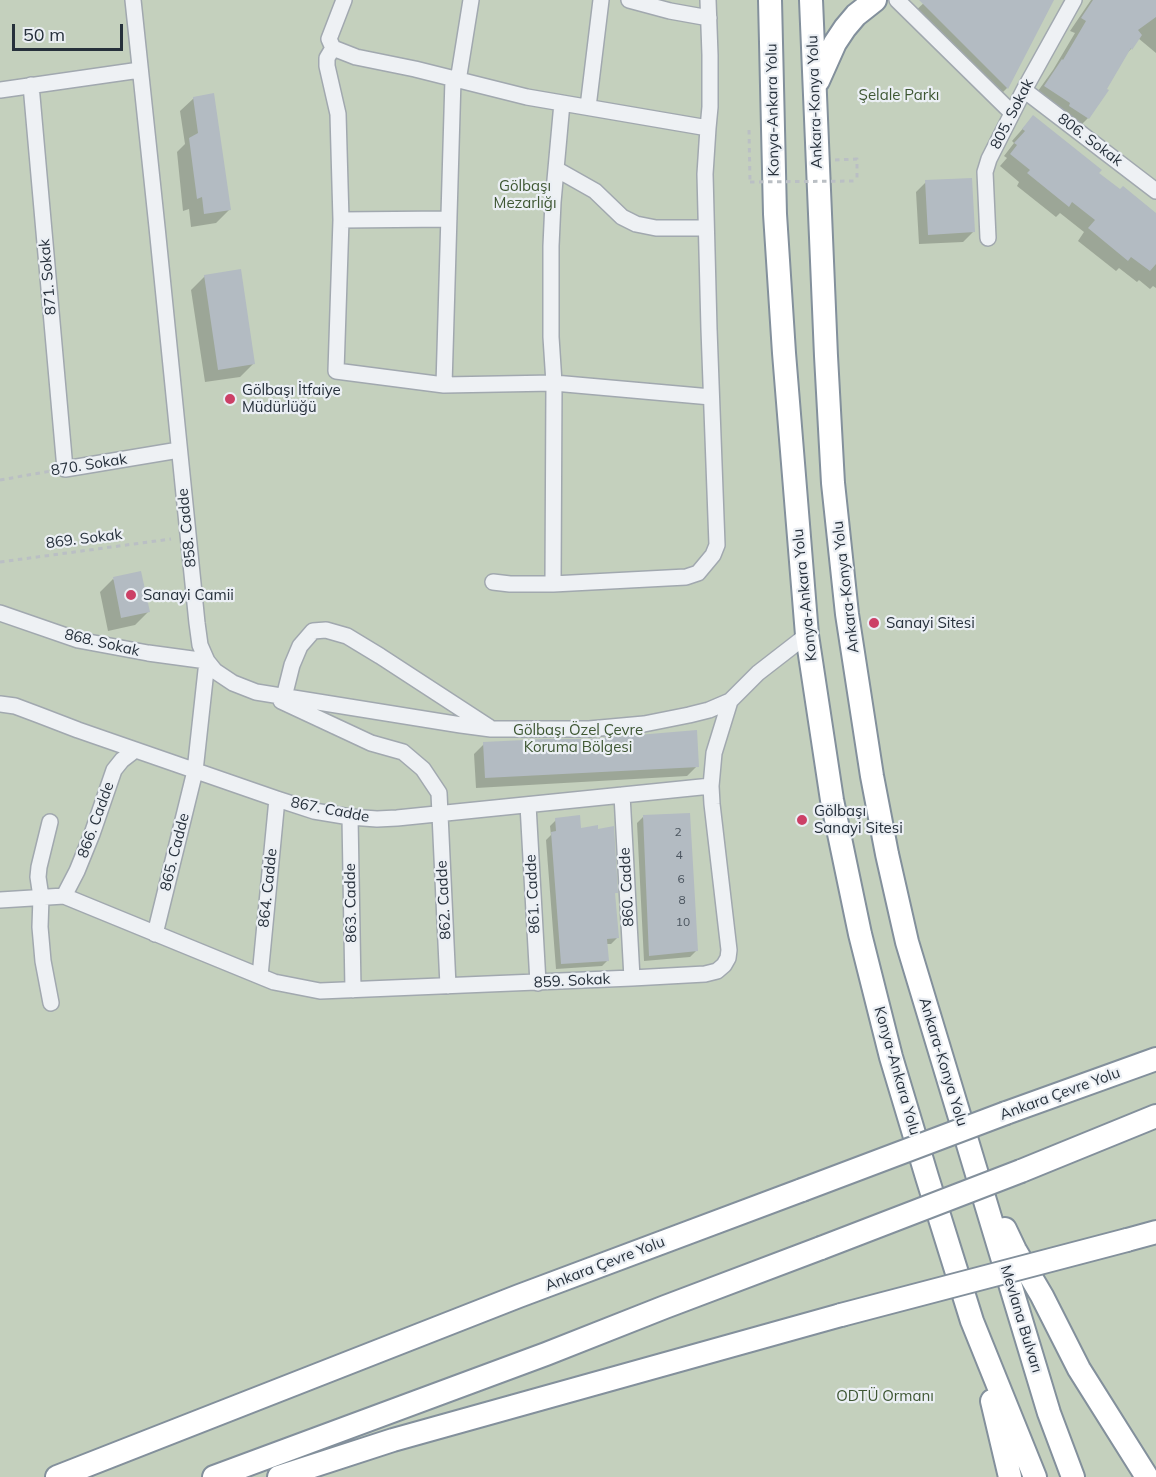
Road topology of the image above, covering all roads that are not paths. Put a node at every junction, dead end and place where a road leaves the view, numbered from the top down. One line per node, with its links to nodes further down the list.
1 (133, 0): 14 (street, 858. Cadde)
2 (344, 0): 13 (street)
3 (471, 0): 15 (street)
4 (601, 0): 21 (street)
5 (629, 0): 12 (street)
6 (708, 0): 12 (street)
7 (770, 0): 38 (highway, Konya-Ankara Yolu)
8 (811, 0): 19 (highway, Ankara-Konya Yolu)
9 (875, 0): 19 (highway)
10 (897, 0): 22 (street)
11 (1074, 0): 18 (street, 805. Sokak)
12 (709, 18): 23 (street)
13 (333, 48): 15 (street); 27 (street)
14 (140, 70): 16 (street); 33 (street, 858. Cadde)
15 (456, 80): 20 (street); 26 (street)
16 (31, 86): 17 (street); 34 (street, 871. Sokak)
17 (0, 90)
18 (1024, 90): 22 (street, 805. Sokak); 25 (street, 806. Sokak)
19 (814, 91): 66 (highway, Ankara-Konya Yolu)
20 (562, 103): 21 (street); 24 (street)
21 (588, 107): 23 (street)
22 (1012, 112): 29 (street, 805. Sokak)
23 (708, 128): 28 (street)
24 (556, 169): 28 (street); 30 (street)
25 (1156, 191)
26 (449, 219): 27 (street); 31 (street)
27 (341, 220): 31 (street)
28 (706, 228): 32 (street)
29 (987, 238)
30 (554, 383): 31 (street); 32 (street); 36 (street)
31 (444, 385)
32 (711, 397): 36 (street)
33 (179, 450): 34 (street, 870. Sokak); 39 (street, 858. Cadde)
34 (65, 469)
35 (493, 582): 36 (street)
36 (553, 585)
37 (0, 613): 39 (street, 868. Sokak)
38 (807, 635): 42 (street, 859. Sokak); 68 (highway, Konya-Ankara Yolu)
39 (207, 661): 40 (street); 46 (street)
40 (265, 694): 41 (street); 51 (street, 862. Cadde)
41 (284, 697): 44 (street); 44 (street)
42 (730, 700): 44 (street); 47 (street, 859. Sokak)
43 (0, 704): 45 (street, 867. Cadde)
44 (491, 729)
45 (135, 750): 46 (street, 867. Cadde); 54 (street, 866. Cadde)
46 (195, 771): 49 (street, 867. Cadde); 57 (street, 865. Cadde)
47 (711, 786): 48 (street, 867. Cadde); 59 (street, 859. Sokak)
48 (622, 795): 50 (street, 867. Cadde); 59 (street, 860. Cadde)
49 (277, 800): 52 (street, 867. Cadde); 58 (street, 864. Cadde)
50 (528, 805): 51 (street, 867. Cadde); 60 (street, 861. Cadde)
51 (440, 814): 52 (street, 867. Cadde); 61 (street, 862. Cadde)
52 (350, 817): 62 (street, 863. Cadde)
53 (50, 822): 55 (street)
54 (64, 896): 55 (street); 57 (street, 859. Sokak)
55 (41, 897): 56 (street); 63 (street)
56 (0, 900)
57 (155, 934): 58 (street, 859. Sokak)
58 (260, 976): 62 (street, 859. Sokak)
59 (632, 978): 60 (street, 859. Sokak)
60 (538, 983): 61 (street, 859. Sokak)
61 (448, 986): 62 (street, 859. Sokak)
62 (353, 990)
63 (51, 1004)
64 (1156, 1059): 69 (highway, Ankara Çevre Yolu, bridge)
65 (1156, 1116): 70 (highway, bridge)
66 (973, 1160): 74 (highway, Mevlana Bulvarı); 75 (highway)
67 (1156, 1232): 71 (highway, bridge)
68 (972, 1321): 72 (highway); 73 (highway)
69 (57, 1477)
70 (214, 1477)
71 (279, 1477)
72 (1010, 1477)
73 (1035, 1477)
74 (1073, 1477)
75 (1147, 1477)

